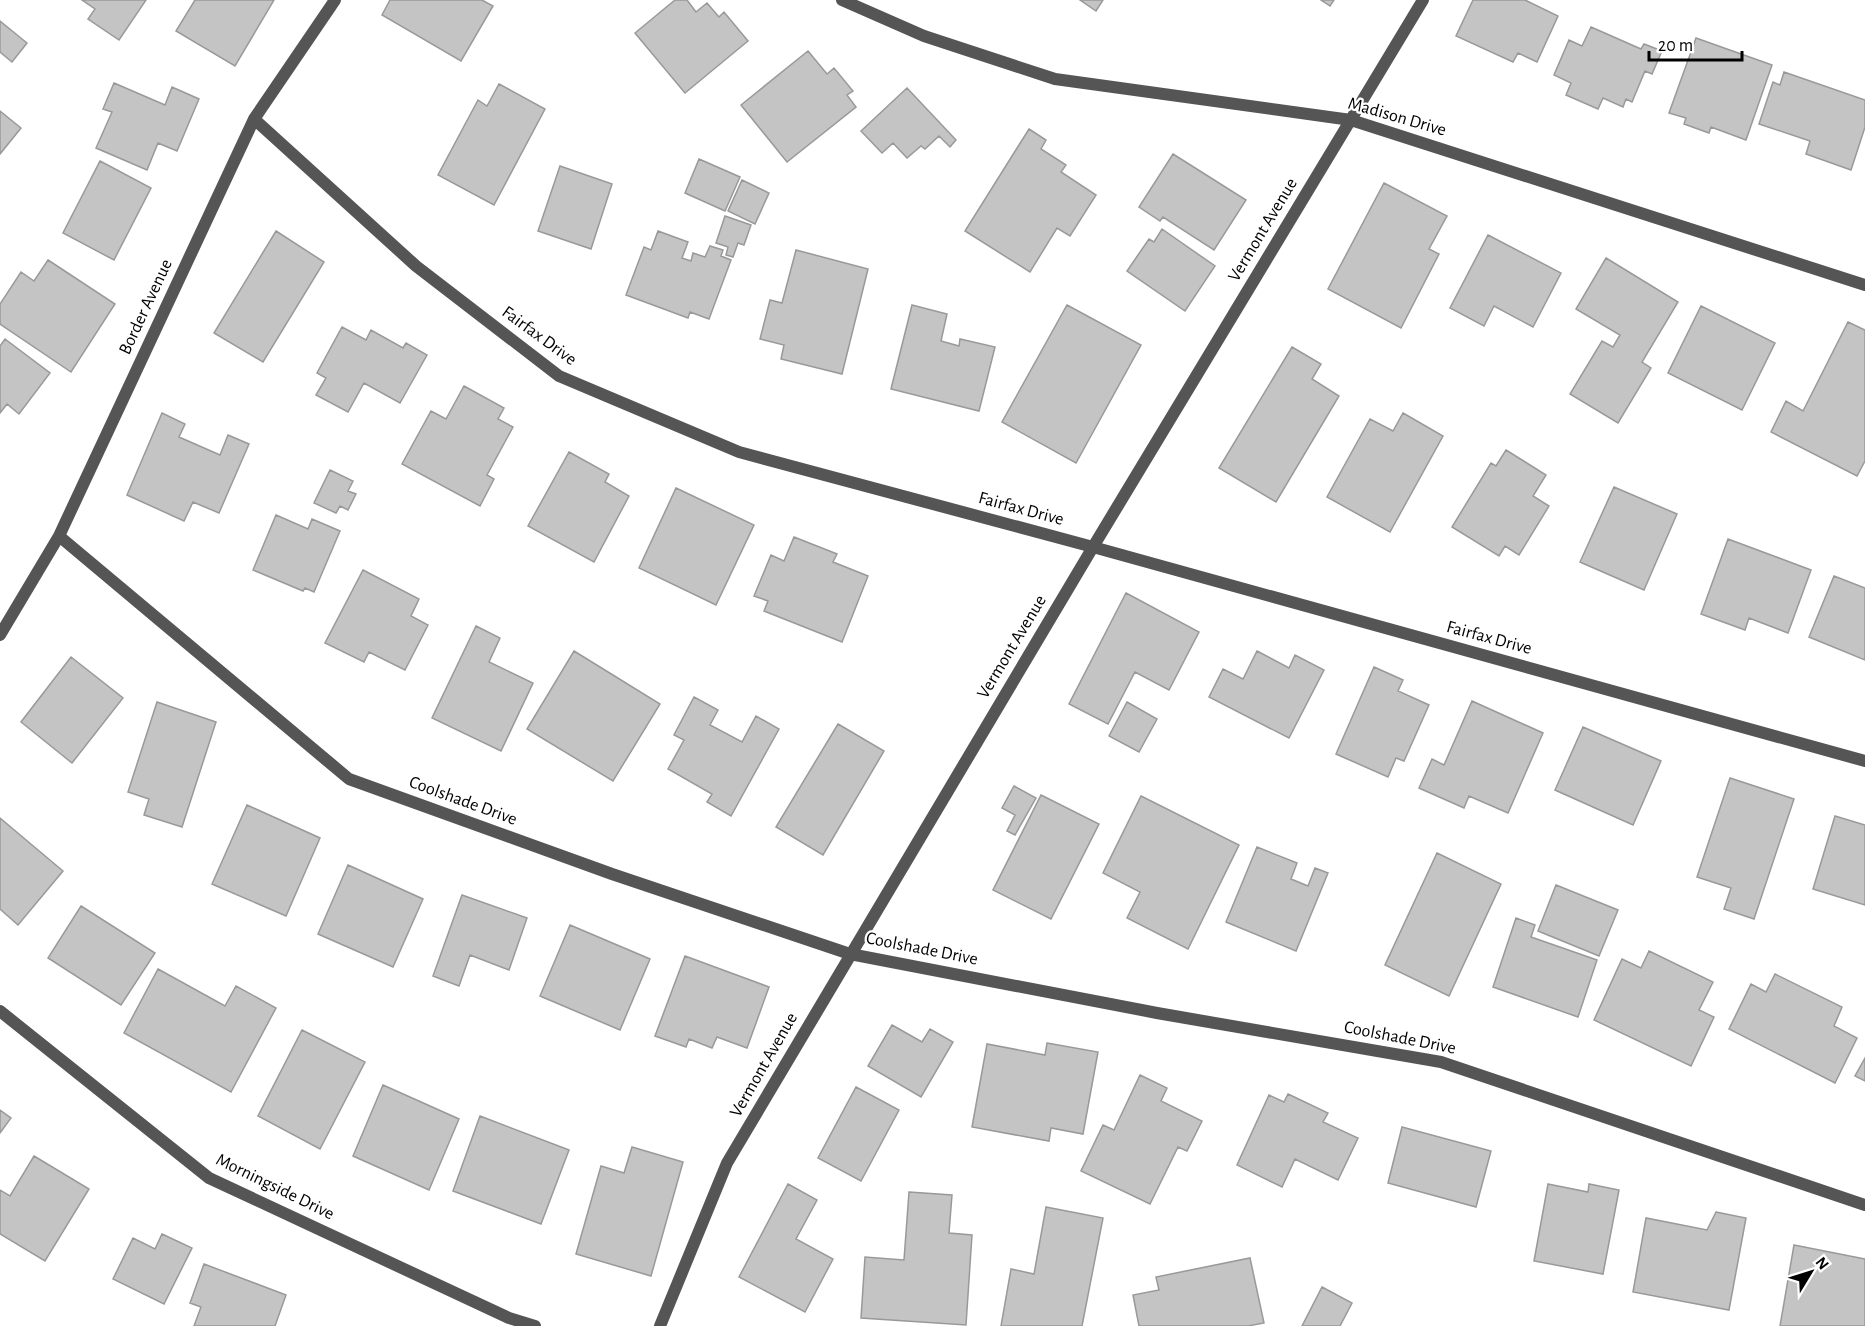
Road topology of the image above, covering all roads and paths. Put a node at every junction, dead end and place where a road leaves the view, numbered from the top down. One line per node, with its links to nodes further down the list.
1 (336, 0): 4 (street, Border Avenue)
2 (842, 0): 5 (street, Madison Drive)
3 (1423, 0): 5 (street, Vermont Avenue)
4 (254, 119): 7 (street, Border Avenue); 8 (street, Fairfax Drive)
5 (1351, 120): 6 (street, Madison Drive); 8 (street, Vermont Avenue)
6 (1865, 285)
7 (59, 536): 9 (street, Border Avenue); 11 (street, Coolshade Drive)
8 (1093, 547): 10 (street, Fairfax Drive); 11 (street, Vermont Avenue)
9 (0, 635)
10 (1865, 761)
11 (850, 954): 13 (street, Coolshade Drive); 15 (street, Vermont Avenue)
12 (0, 1011): 14 (street, Morningside Drive)
13 (1865, 1205)
14 (535, 1326)
15 (660, 1326)

